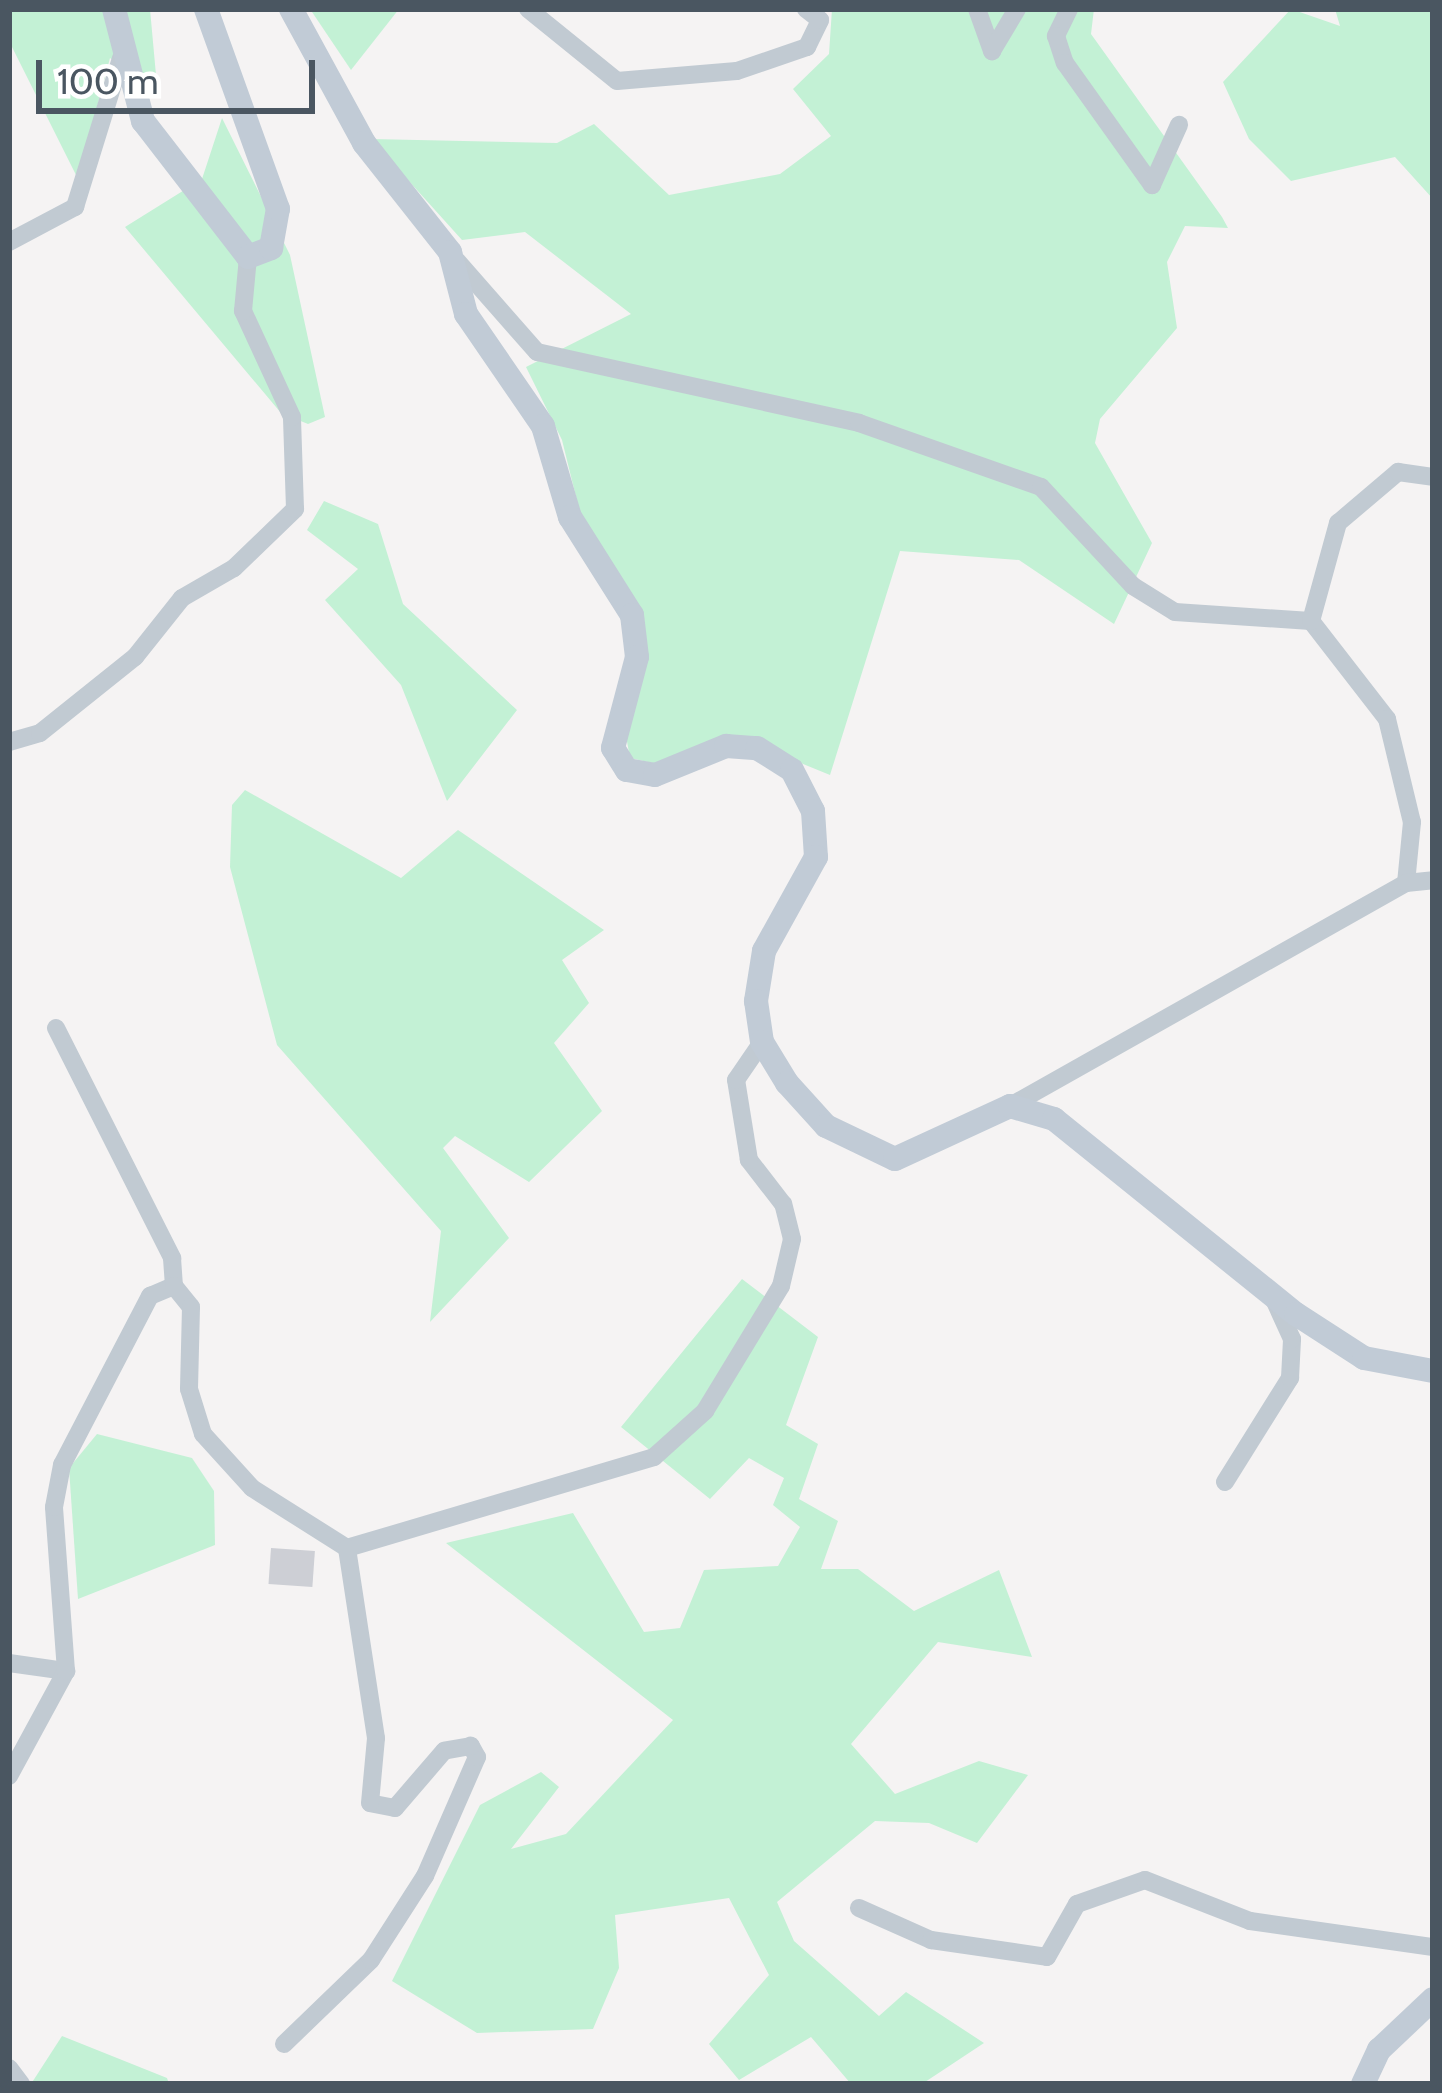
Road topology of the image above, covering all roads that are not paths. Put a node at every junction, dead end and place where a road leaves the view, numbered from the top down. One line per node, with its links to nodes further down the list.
1 (114, 9): 9 (street)
2 (206, 9): 13 (street)
3 (291, 9): 12 (street)
4 (528, 9): 5 (street)
5 (806, 9)
6 (977, 9): 7 (street)
7 (1017, 9)
8 (1070, 9): 10 (street)
9 (121, 58): 11 (street); 13 (street)
10 (1179, 125)
11 (9, 242)
12 (450, 252): 15 (street); 20 (street)
13 (248, 257): 16 (street)
14 (1433, 478): 15 (street)
15 (1311, 622): 18 (street)
16 (9, 742)
17 (1433, 880): 18 (street)
18 (1406, 883): 21 (street)
19 (56, 1028): 22 (street)
20 (762, 1042): 21 (street); 26 (street)
21 (1010, 1106): 23 (street)
22 (174, 1286): 26 (street); 28 (street)
23 (1270, 1288): 24 (street); 25 (street)
24 (1433, 1371)
25 (1225, 1482)
26 (347, 1549): 33 (street)
27 (9, 1663): 28 (street)
28 (66, 1671): 29 (street)
29 (9, 1776)
30 (859, 1908): 31 (street)
31 (1433, 1947)
32 (1433, 1999): 36 (street)
33 (284, 2044)
34 (9, 2068): 35 (street)
35 (21, 2084)
36 (1363, 2084)

